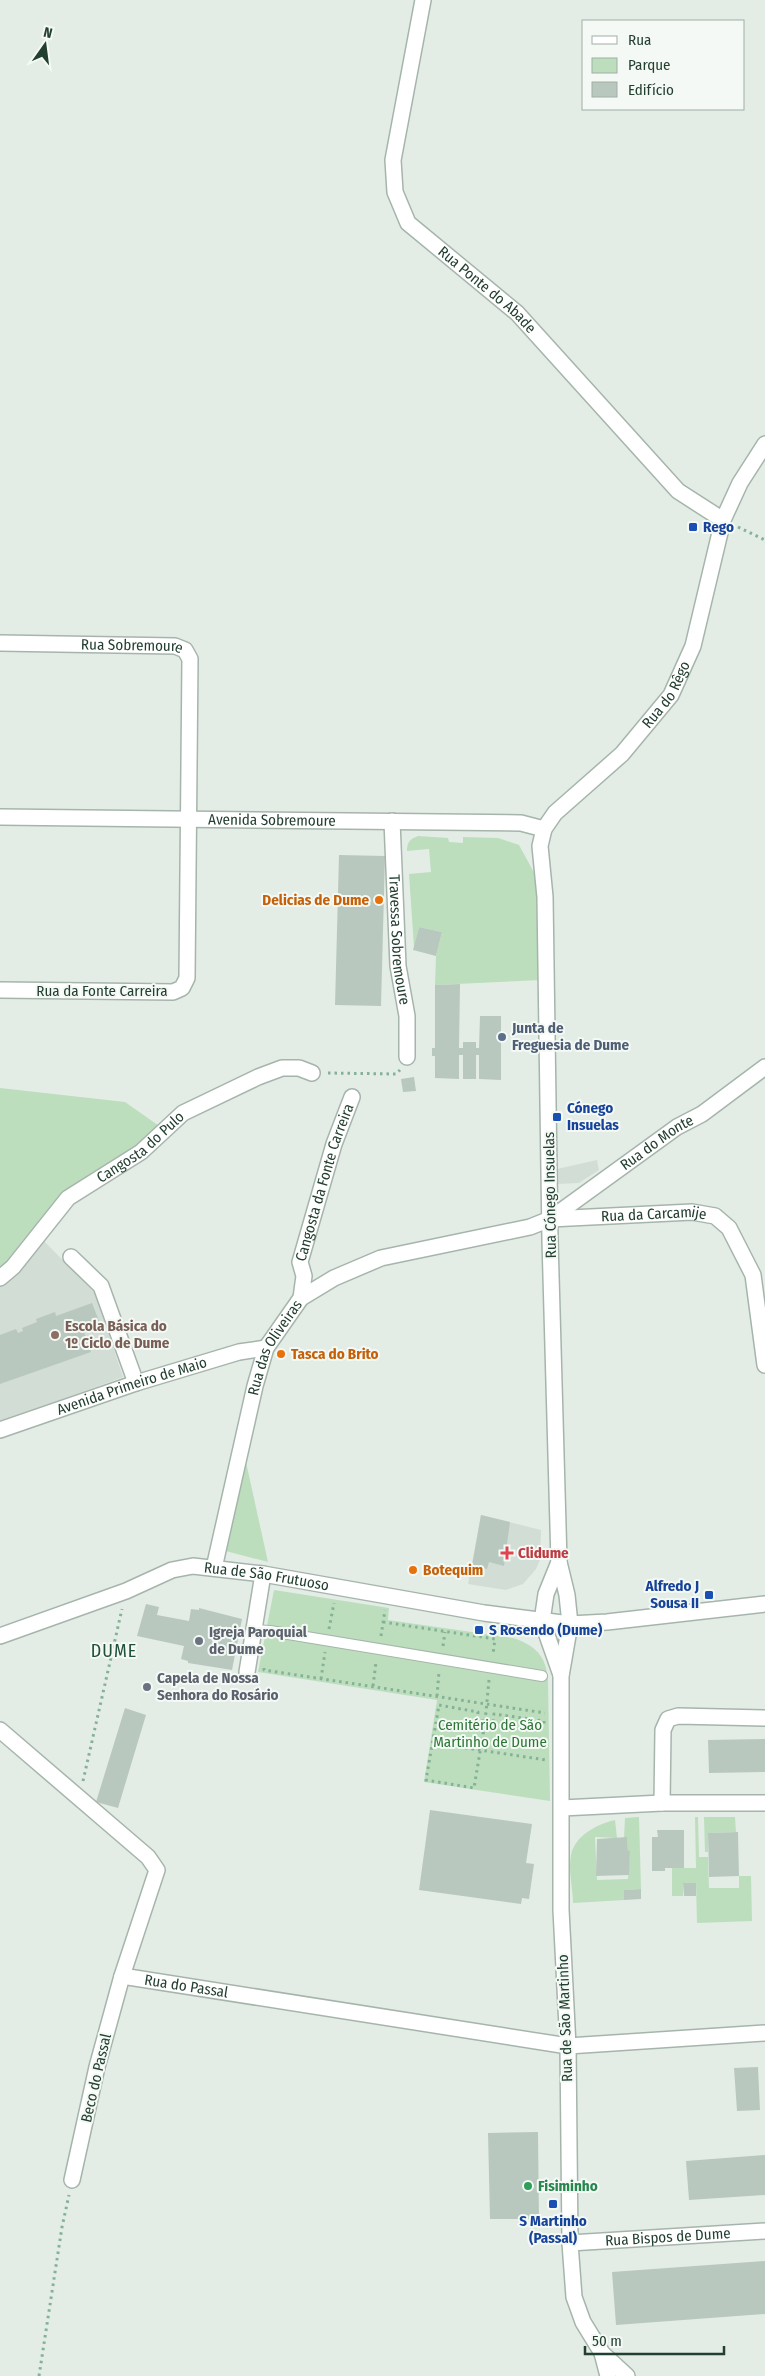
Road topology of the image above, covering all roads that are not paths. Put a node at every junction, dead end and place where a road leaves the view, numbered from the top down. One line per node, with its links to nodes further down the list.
1 (423, 0): 3 (street, Rua Ponte do Abade)
2 (765, 444): 3 (street, Rua do Rêgo)
3 (724, 520): 8 (street, Rua do Rêgo)
4 (0, 643): 6 (street, Rua Sobremoure)
5 (0, 817): 6 (street, Avenida Sobremoure)
6 (188, 819): 7 (street, Avenida Sobremoure); 9 (street, Rua da Fonte Carreira)
7 (392, 821): 8 (street, Avenida Sobremoure); 10 (street, Travessa Sobremoure)
8 (544, 829): 14 (street, Rua Cónego Insuelas)
9 (0, 990)
10 (407, 1057)
11 (765, 1067): 14 (street, Rua do Monte)
12 (312, 1073): 16 (street, Cangosta do Pulo)
13 (352, 1096): 17 (street, Cangosta da Fonte Carreira)
14 (550, 1219): 17 (street, Rua das Oliveiras); 18 (street, Rua da Carcamije); 23 (street, Rua Cónego Insuelas)
15 (71, 1257): 21 (street)
16 (0, 1278)
17 (301, 1298): 19 (street, Rua das Oliveiras)
18 (762, 1301): 20 (street, Rua da Carcamije)
19 (266, 1348): 21 (street, Avenida Primeiro de Maio); 24 (street, Rua das Oliveiras)
20 (765, 1365)
21 (136, 1384): 22 (street, Avenida Primeiro de Maio)
22 (0, 1430)
23 (559, 1562): 27 (street, Rua Cónego Insuelas); 28 (street, Rua Cónego Insuelas)
24 (214, 1568): 25 (street, Rua de São Frutuoso); 30 (street, Rua de São Frutuoso)
25 (263, 1574): 27 (street, Rua de São Frutuoso); 29 (street)
26 (765, 1604): 28 (street, Rua de São Frutuoso)
27 (542, 1621): 28 (street, Rua de São Frutuoso); 33 (street, Rua de São Martinho)
28 (570, 1624): 33 (street, Rua de São Martinho)
29 (254, 1630): 31 (street); 32 (lane)
30 (0, 1636)
31 (247, 1672)
32 (542, 1676)
33 (561, 1676): 38 (street, Rua de São Martinho)
34 (765, 1718): 36 (street)
35 (0, 1730): 39 (street, Rua do Passal)
36 (662, 1804): 37 (street); 38 (street)
37 (765, 1804)
38 (562, 1808): 41 (street, Rua de São Martinho)
39 (122, 1976): 41 (street, Rua do Passal); 42 (street, Beco do Passal)
40 (765, 2033): 41 (street, Rua do Passal)
41 (568, 2046): 44 (street, Rua de São Martinho)
42 (72, 2180)
43 (765, 2231): 44 (street, Rua Bispos de Dume)
44 (570, 2243): 45 (street, Rua de São Martinho)
45 (602, 2353): 46 (street, Rua de São Martinho); 47 (street, Rua de São Martinho)
46 (608, 2376)
47 (628, 2376)

